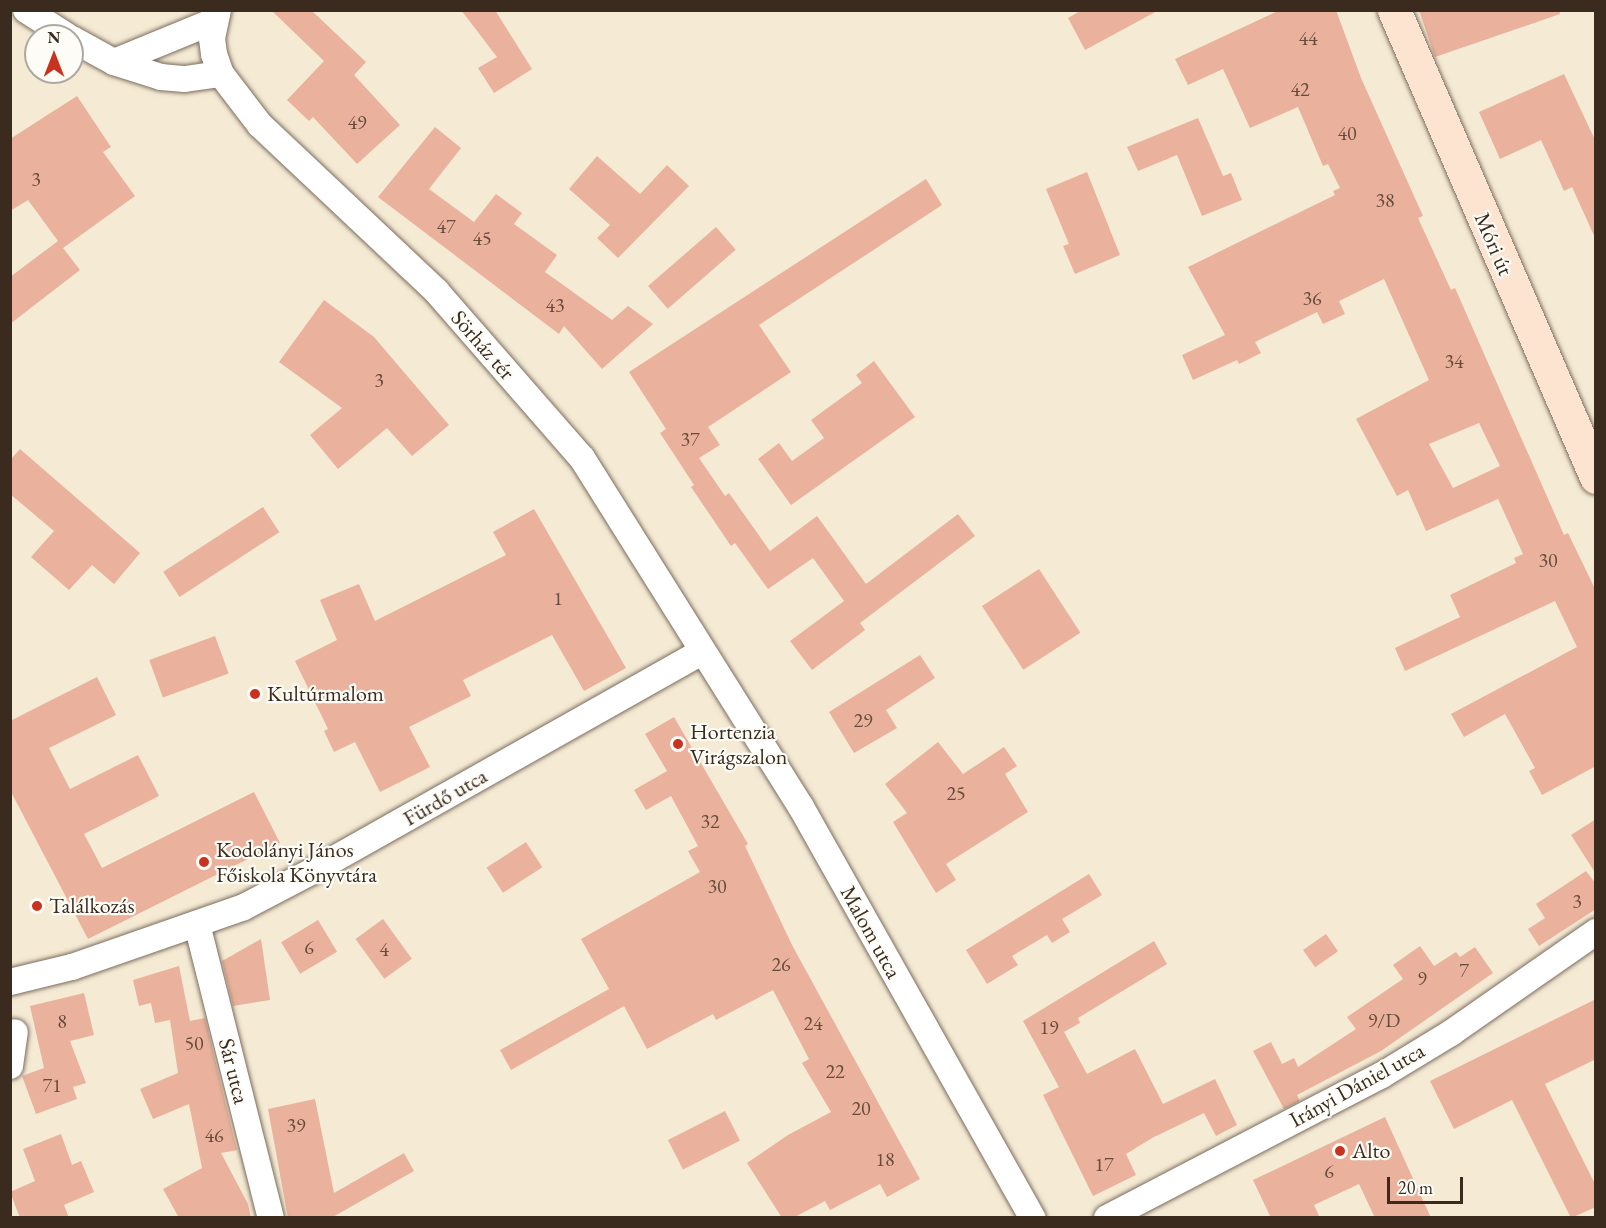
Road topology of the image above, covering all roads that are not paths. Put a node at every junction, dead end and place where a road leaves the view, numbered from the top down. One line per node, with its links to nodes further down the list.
1 (27, 10): 4 (street)
2 (1394, 10): 8 (main road, Móri út)
3 (216, 16): 6 (street); 7 (street)
4 (49, 24)
5 (84, 46): 6 (street)
6 (114, 63): 7 (street)
7 (221, 74): 9 (street, Sörház tér)
8 (1596, 477)
9 (701, 652): 10 (street, Fürdő utca); 16 (street, Malom utca)
10 (197, 924): 12 (street, Fürdő utca); 15 (street, Sár utca)
11 (1596, 932): 17 (street, Irányi Dániel utca)
12 (10, 982)
13 (15, 1032): 14 (street)
14 (10, 1066)
15 (270, 1218)
16 (1033, 1218)
17 (1107, 1218)

